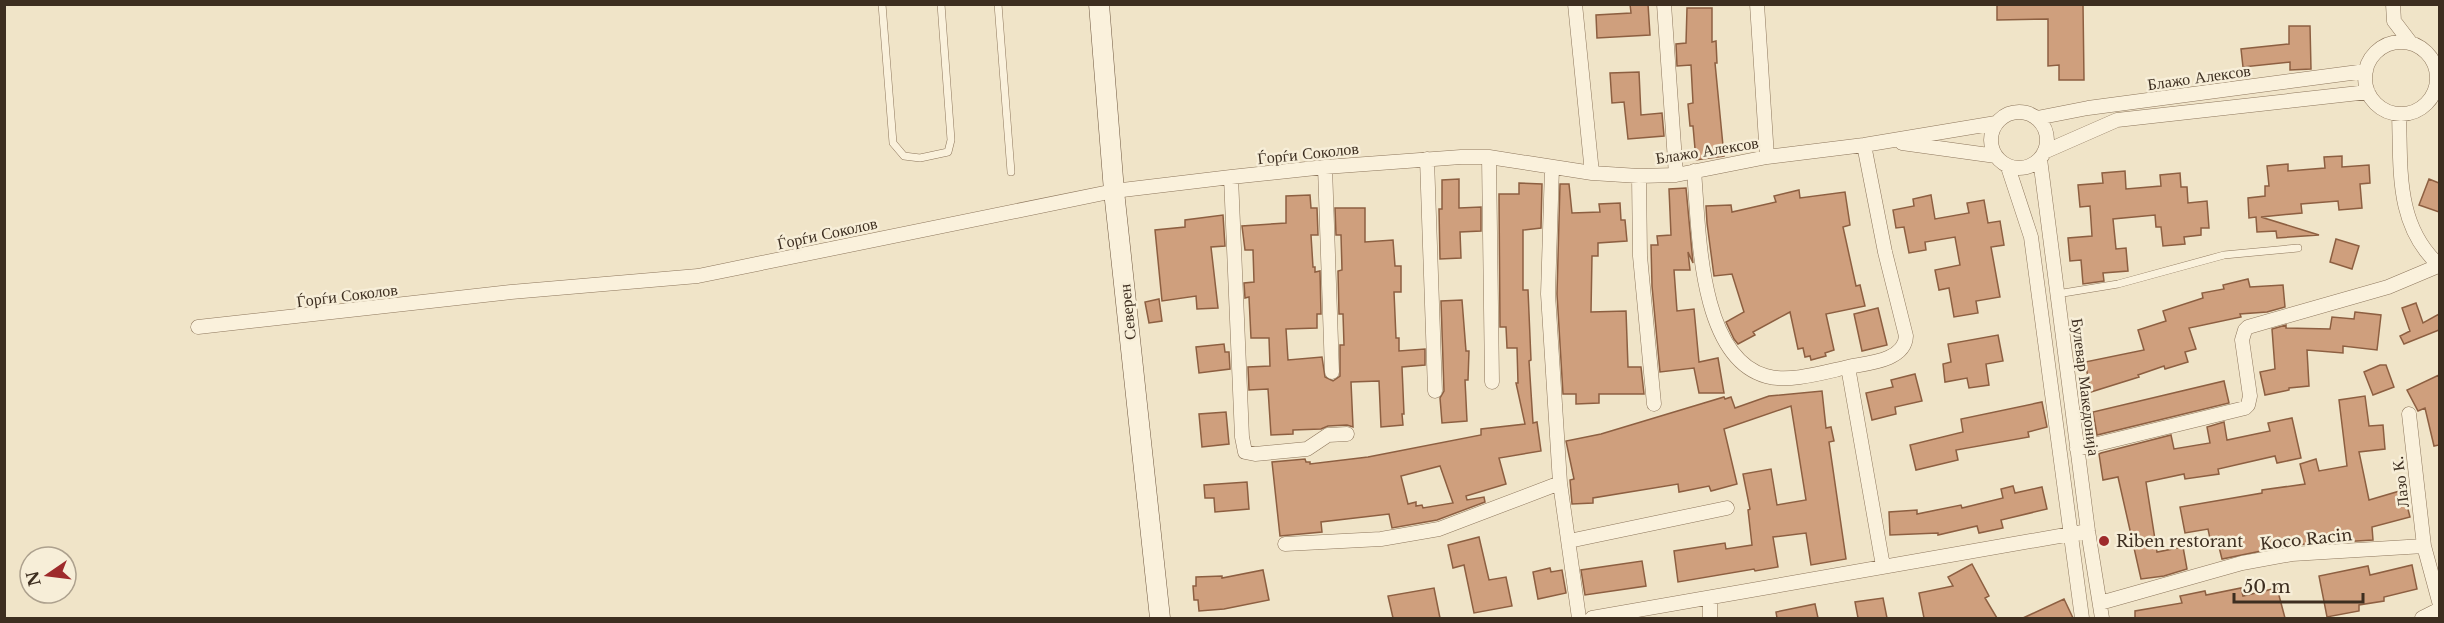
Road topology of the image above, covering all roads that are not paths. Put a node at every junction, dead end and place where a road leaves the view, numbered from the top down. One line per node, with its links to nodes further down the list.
1 (882, 4): 2 (lane)
2 (941, 4)
3 (998, 4): 31 (lane)
4 (1099, 4): 36 (main road, Северен)
5 (1575, 4): 32 (street)
6 (1664, 4): 33 (street)
7 (1757, 4): 25 (street)
8 (2393, 4): 9 (street)
9 (2394, 21): 10 (street); 11 (street)
10 (2410, 42): 11 (street); 12 (street)
11 (2379, 49): 13 (street)
12 (2435, 56): 14 (street)
13 (2366, 71): 15 (street); 17 (street, Блажо Алексов)
14 (2438, 83): 16 (street)
15 (2368, 92): 16 (street); 21 (street, Блажо Алексов)
16 (2399, 114): 38 (street)
17 (2037, 118): 18 (street); 21 (street)
18 (1996, 123): 19 (street, Блажо Алексов); 22 (street)
19 (1888, 141): 20 (street, Блажо Алексов); 22 (street, Блажо Алексов)
20 (1864, 145): 25 (street, Блажо Алексов); 41 (street)
21 (2042, 155): 27 (street); 39 (street, Булевар Македонија)
22 (1995, 156): 27 (street)
23 (1461, 157): 24 (street, Блажо Алексов); 26 (street, Ѓорѓи Соколов)
24 (1489, 157): 29 (street, Блажо Алексов); 43 (street)
25 (1767, 157): 30 (street, Блажо Алексов)
26 (1427, 159): 28 (street, Ѓорѓи Соколов); 44 (street)
27 (2008, 166): 52 (street)
28 (1325, 167): 35 (street, Ѓорѓи Соколов); 42 (street)
29 (1552, 168): 32 (street, Блажо Алексов); 49 (street)
30 (1694, 171): 33 (street, Блажо Алексов); 41 (street)
31 (1011, 172)
32 (1592, 173): 34 (street, Блажо Алексов)
33 (1676, 175): 34 (street, Блажо Алексов)
34 (1639, 176): 45 (street)
35 (1231, 177): 36 (street, Ѓорѓи Соколов); 47 (street)
36 (1114, 192): 40 (street, Ѓорѓи Соколов); 60 (main road, Северен)
37 (2298, 249): 39 (lane)
38 (2439, 266): 48 (street)
39 (2057, 294): 48 (street, Булевар Македонија)
40 (198, 327)
41 (1848, 367): 56 (street)
42 (1332, 372)
43 (1492, 382)
44 (1435, 391)
45 (1654, 404)
46 (2409, 414): 55 (street, Лазо К.)
47 (1347, 434)
48 (2077, 449): 51 (street, Булевар Македонија)
49 (1560, 483): 53 (street); 54 (street)
50 (1727, 508): 53 (street)
51 (2088, 531): 52 (street); 58 (street, Булевар Македонија)
52 (2071, 534): 56 (street); 64 (street)
53 (1569, 541): 61 (street)
54 (1285, 544)
55 (2424, 546): 58 (street, Koco Racin); 59 (street)
56 (1883, 566): 57 (street)
57 (1710, 599): 62 (street); 63 (street)
58 (2100, 603): 65 (street, Булевар Македонија)
59 (2439, 607): 66 (street)
60 (1160, 618)
61 (1579, 618)
62 (1592, 618)
63 (1710, 618)
64 (2082, 618)
65 (2102, 618)
66 (2422, 618)

